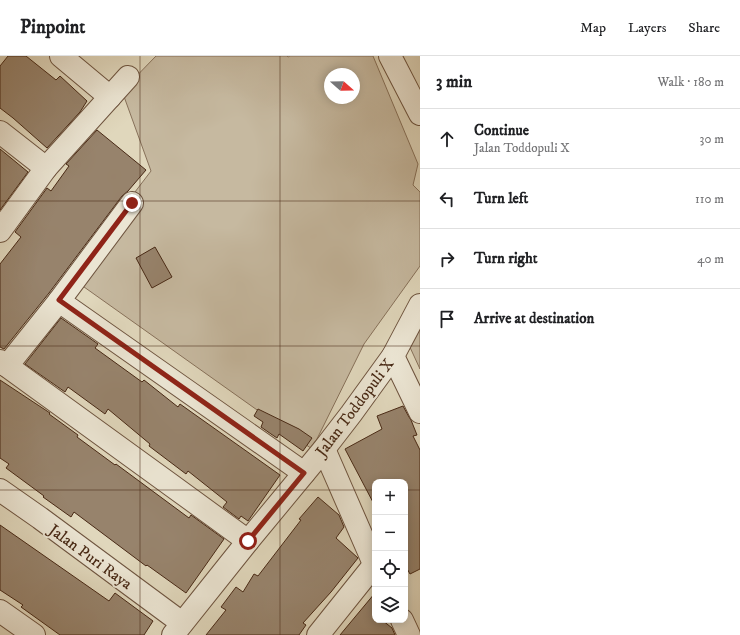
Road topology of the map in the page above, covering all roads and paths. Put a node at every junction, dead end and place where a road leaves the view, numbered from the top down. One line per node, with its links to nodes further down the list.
1 (61, 56): 4 (street)
2 (390, 56): 5 (street)
3 (128, 77): 4 (street)
4 (110, 97): 7 (street)
5 (420, 114)
6 (0, 132): 7 (street)
7 (46, 168): 9 (street)
8 (132, 203): 10 (street)
9 (0, 231)
10 (59, 300): 13 (street); 16 (street)
11 (420, 305): 12 (street, Jalan Toddopuli X)
12 (393, 356): 14 (street); 15 (street, Jalan Toddopuli X)
13 (3, 364): 18 (street)
14 (420, 412)
15 (324, 450): 16 (street, Jalan Toddopuli X); 19 (street)
16 (304, 473): 18 (street, Jalan Toddopuli X)
17 (0, 490): 23 (street, Jalan Puri Raya)
18 (248, 541): 23 (street, Jalan Toddopuli X)
19 (372, 558)
20 (372, 569): 25 (street)
21 (0, 611): 24 (street)
22 (403, 623): 26 (street)
23 (178, 629)
24 (34, 635)
25 (318, 635)
26 (409, 635)

